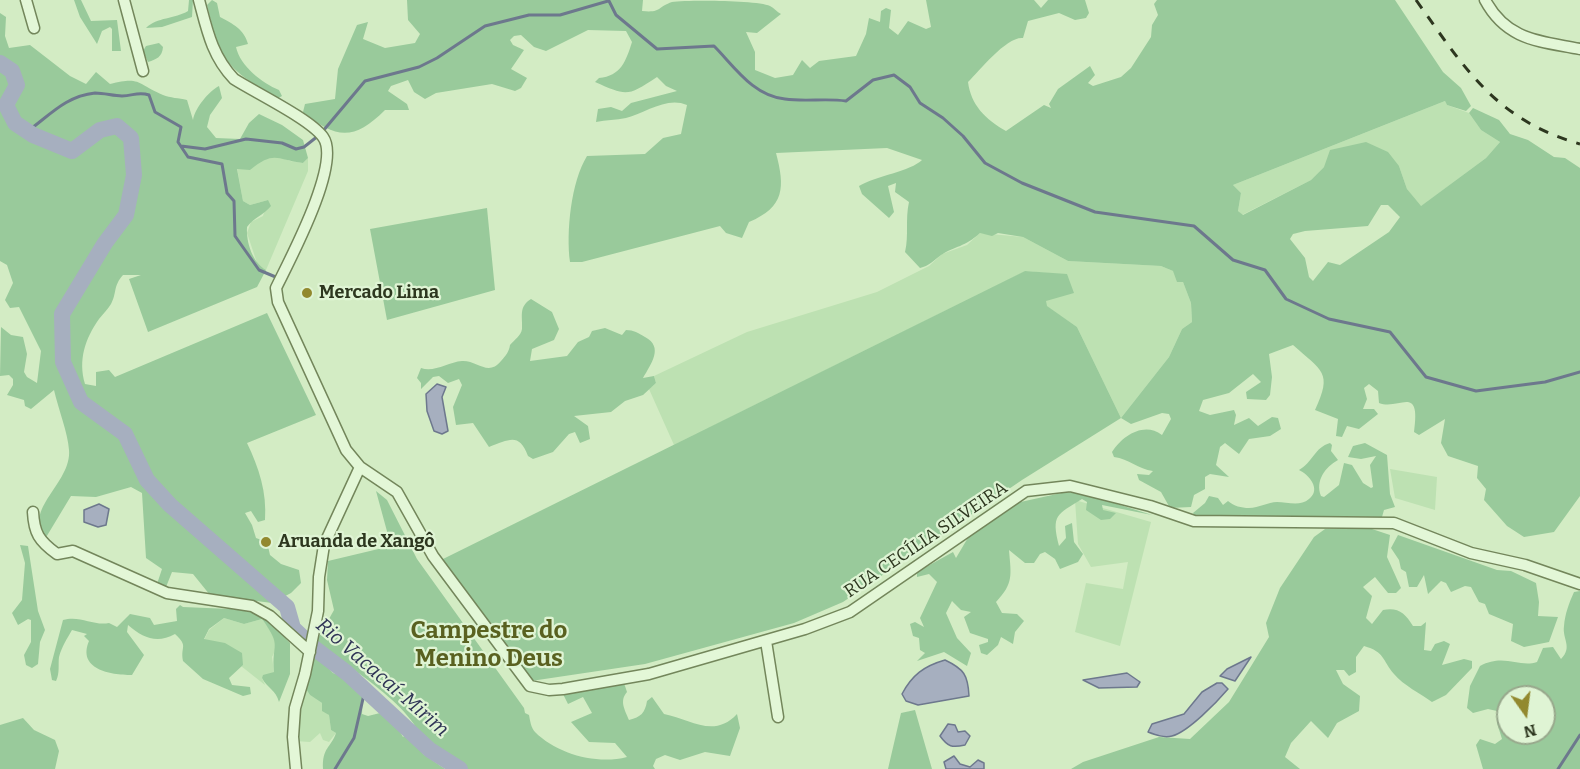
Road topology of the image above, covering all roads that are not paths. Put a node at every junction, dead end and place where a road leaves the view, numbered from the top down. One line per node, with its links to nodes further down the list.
1 (26, 0): 5 (street)
2 (124, 0): 7 (street)
3 (199, 0): 8 (street)
4 (1485, 0): 6 (street)
5 (34, 28)
6 (1580, 49)
7 (143, 71)
8 (360, 467): 11 (street, RUA CECÍLIA SILVEIRA); 12 (street)
9 (33, 512): 12 (street)
10 (1580, 584): 11 (street, RUA CECÍLIA SILVEIRA)
11 (766, 641): 13 (street)
12 (310, 649): 14 (street)
13 (778, 717)
14 (296, 769)

